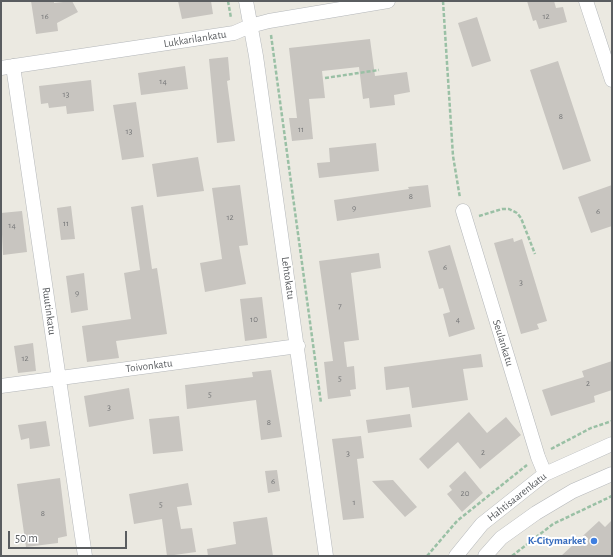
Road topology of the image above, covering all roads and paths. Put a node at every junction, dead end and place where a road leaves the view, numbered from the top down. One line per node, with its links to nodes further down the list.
1 (246, 1): 6 (street, Lehtokatu)
2 (388, 1): 5 (street, Lukkarilankatu)
3 (443, 1): 11 (path)
4 (586, 1): 10 (street)
5 (269, 21): 6 (street, Lukkarilankatu); 16 (path)
6 (250, 26): 7 (street, Lukkarilankatu); 13 (street, Lehtokatu)
7 (7, 67): 14 (street, Ruutinkatu)
8 (379, 70): 9 (path)
9 (325, 78)
10 (612, 80)
11 (464, 216): 12 (path); 18 (street, Seulankatu)
12 (535, 254)
13 (298, 346): 14 (street, Toivonkatu); 22 (street, Lehtokatu)
14 (59, 378): 15 (street, Toivonkatu); 21 (street, Ruutinkatu)
15 (1, 386)
16 (321, 405)
17 (612, 444): 18 (street, Hahtisaarenkatu)
18 (545, 474): 23 (street, Hahtisaarenkatu)
19 (612, 474): 24 (street, Hahtisaarenkatu)
20 (612, 496): 25 (path)
21 (85, 556)
22 (326, 556)
23 (456, 556)
24 (485, 556)
25 (512, 556)

